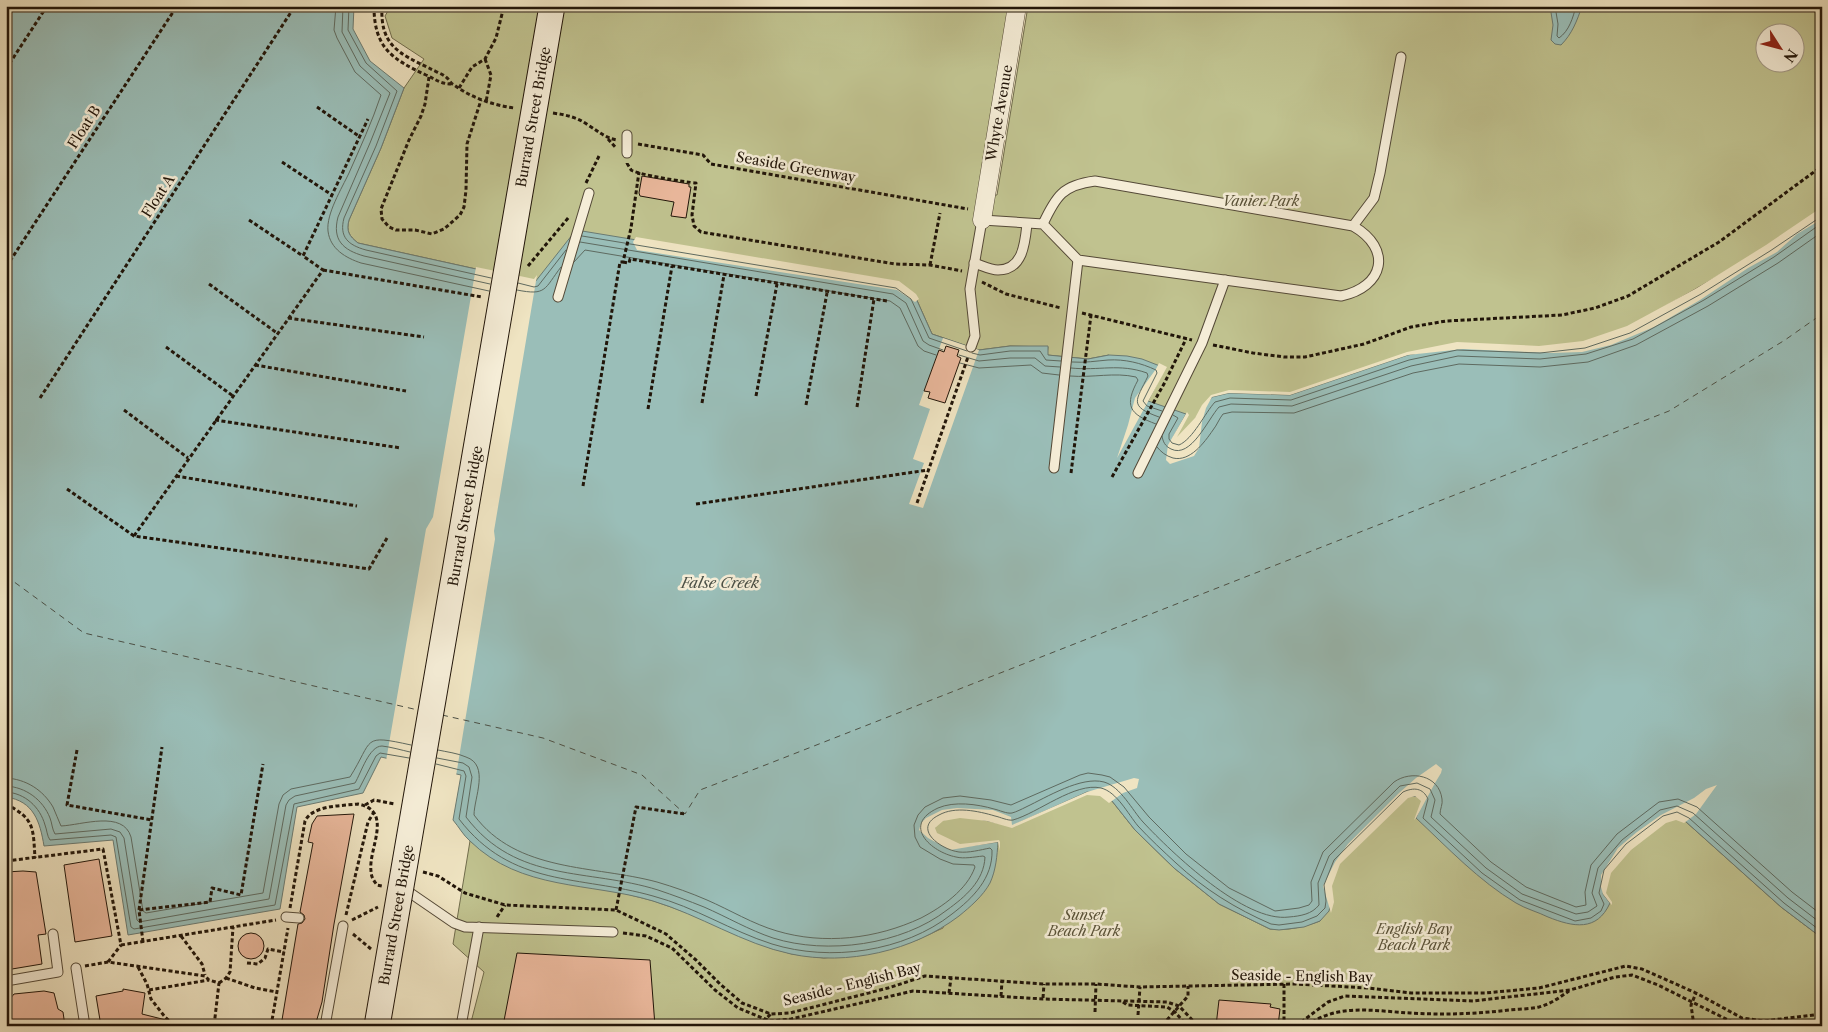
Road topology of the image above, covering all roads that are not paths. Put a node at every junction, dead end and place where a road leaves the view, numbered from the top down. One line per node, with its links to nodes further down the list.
1 (552, 6): 29 (main road, Burrard Street Bridge, bridge)
2 (1017, 6): 7 (street, Whyte Avenue)
3 (1401, 57): 10 (lane)
4 (627, 139): 5 (lane)
5 (626, 158)
6 (589, 193): 14 (lane)
7 (982, 216): 8 (lane); 12 (lane)
8 (1027, 224): 9 (lane); 12 (lane)
9 (1043, 224): 10 (lane); 11 (lane)
10 (1352, 226): 13 (lane)
11 (1078, 260): 13 (lane); 16 (lane)
12 (974, 263): 15 (lane)
13 (1225, 280): 17 (lane)
14 (558, 297)
15 (971, 347)
16 (1054, 468)
17 (1138, 473)
18 (421, 792): 22 (lane)
19 (286, 917): 20 (lane)
20 (299, 918)
21 (343, 926): 28 (lane)
22 (479, 927): 23 (lane); 30 (lane)
23 (613, 932)
24 (53, 934): 26 (lane)
25 (76, 968): 27 (lane)
26 (6, 981)
27 (85, 1026)
28 (325, 1026)
29 (377, 1026)
30 (461, 1026)

